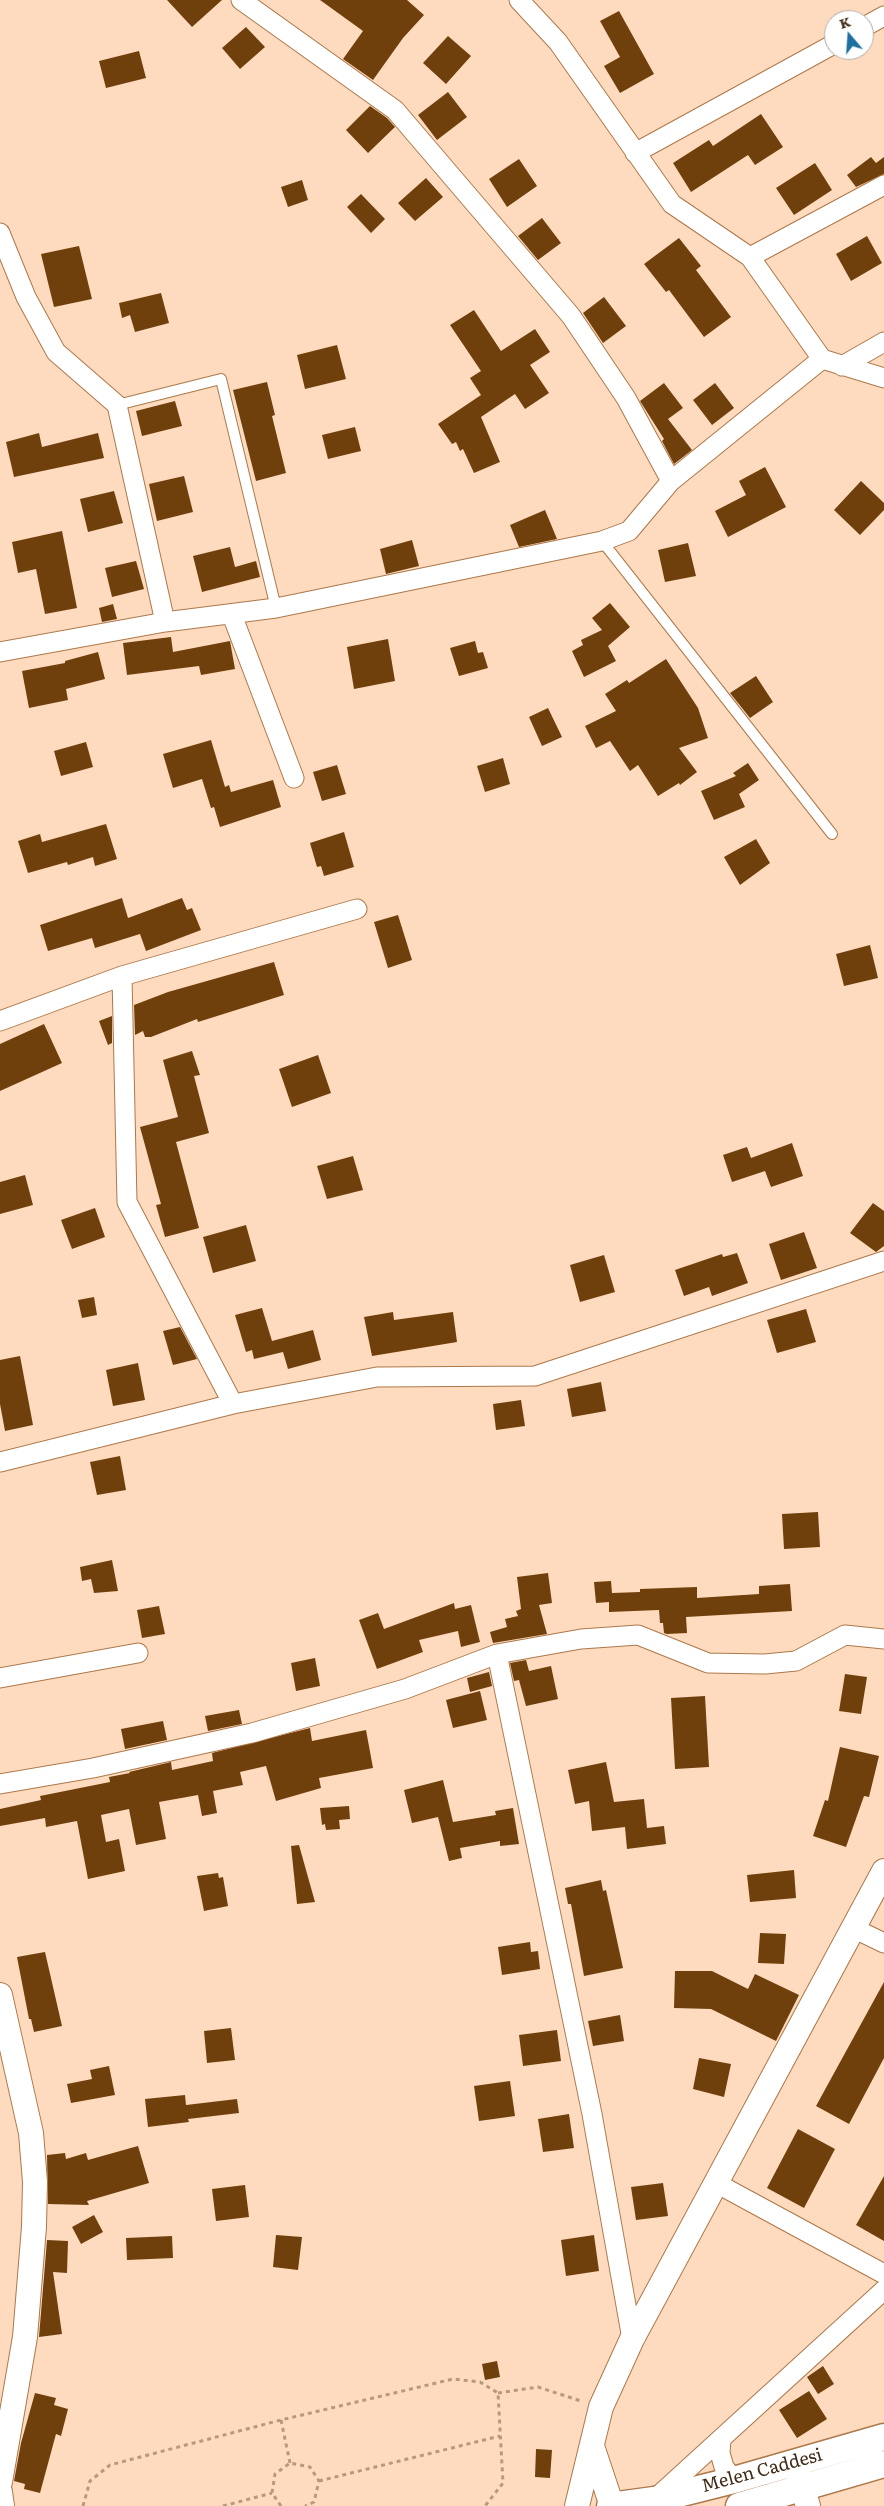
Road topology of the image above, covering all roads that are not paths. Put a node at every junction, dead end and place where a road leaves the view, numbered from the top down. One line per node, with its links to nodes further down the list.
1 (241, 0): 13 (street)
2 (519, 0): 4 (street)
3 (824, 49): 4 (street)
4 (635, 153): 7 (street)
5 (884, 185): 7 (street)
6 (0, 233): 12 (street)
7 (750, 258): 9 (street)
8 (884, 342): 10 (street)
9 (822, 359): 10 (street); 13 (street)
10 (842, 366): 11 (street)
11 (884, 378)
12 (116, 405): 15 (lane); 17 (street)
13 (671, 481): 14 (street)
14 (602, 541): 15 (street); 20 (lane)
15 (276, 608): 16 (street)
16 (232, 615): 17 (street); 19 (street)
17 (164, 622): 18 (street)
18 (0, 652)
19 (294, 778)
20 (832, 834)
21 (357, 909): 22 (street)
22 (122, 976): 23 (street); 25 (street)
23 (0, 1021)
24 (884, 1261): 25 (street)
25 (233, 1404): 26 (street)
26 (0, 1462)
27 (884, 1639): 29 (street)
28 (138, 1653): 30 (street)
29 (497, 1654): 31 (street); 39 (street)
30 (0, 1678)
31 (0, 1784)
32 (884, 1871): 33 (street)
33 (853, 1928): 34 (street); 36 (street)
34 (884, 1943)
35 (0, 1995): 45 (street)
36 (716, 2183): 37 (street); 39 (street)
37 (884, 2274)
38 (884, 2290): 41 (street)
39 (632, 2339): 42 (street)
40 (884, 2437): 46 (main road, Melen Caddesi)
41 (721, 2440): 44 (street); 48 (street)
42 (591, 2445): 50 (street); 51 (street)
43 (884, 2464): 46 (main road, Melen Caddesi)
44 (734, 2480): 46 (main road, Melen Caddesi); 48 (main road, Melen Caddesi)
45 (0, 2482)
46 (802, 2485): 52 (main road, Melen Caddesi)
47 (0, 2492): 49 (street)
48 (654, 2500): 51 (main road, Melen Caddesi)
49 (2, 2506)
50 (577, 2506)
51 (612, 2506)
52 (739, 2506)

